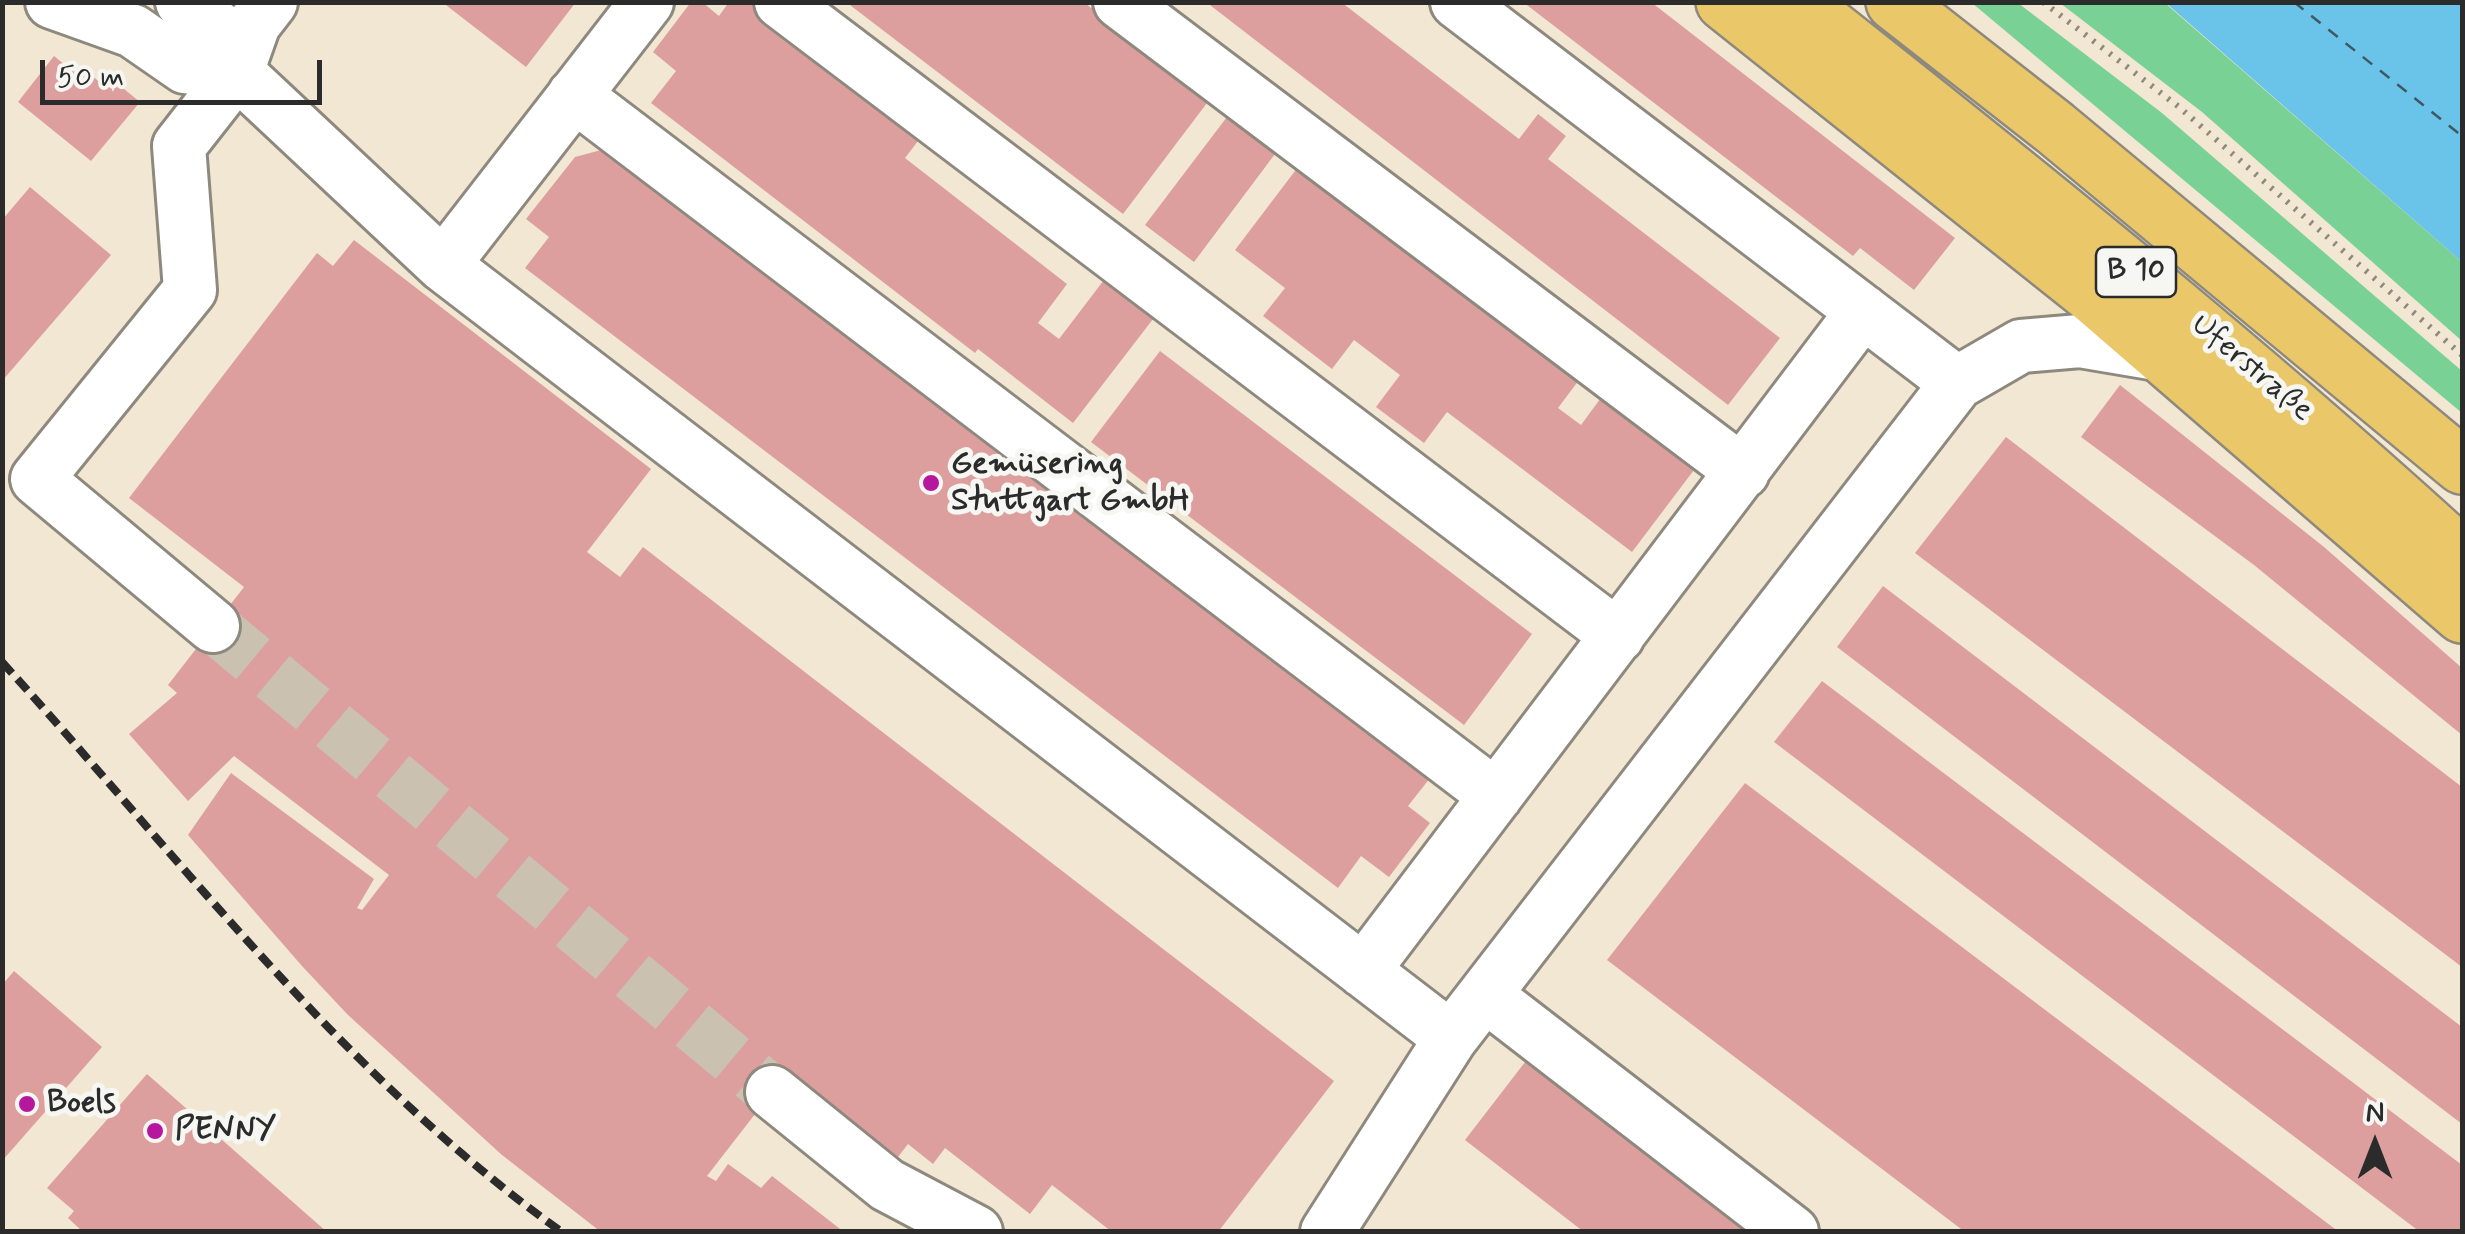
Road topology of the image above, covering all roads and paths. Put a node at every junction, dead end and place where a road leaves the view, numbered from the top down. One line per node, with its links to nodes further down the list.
1 (52, 2): 12 (lane)
2 (182, 2): 12 (lane)
3 (271, 2): 12 (lane)
4 (646, 2): 13 (lane)
5 (781, 2): 24 (lane)
6 (1120, 2): 20 (lane)
7 (1457, 2): 15 (lane)
8 (1724, 2): 16 (highway)
9 (1798, 2): 21 (highway, Uferstraße / B 10)
10 (1894, 2): 19 (highway, Uferstraße / B 10)
11 (2043, 2): 17 (path)
12 (237, 72): 14 (lane); 23 (lane)
13 (574, 95): 14 (lane); 25 (lane)
14 (442, 264): 26 (lane)
15 (1863, 312): 18 (lane); 20 (lane)
16 (2162, 354): 18 (lane); 22 (highway)
17 (2462, 355)
18 (1957, 383): 27 (lane)
19 (2462, 466)
20 (1743, 472): 24 (lane)
21 (2462, 556)
22 (2462, 615)
23 (213, 626)
24 (1618, 636): 25 (lane)
25 (1496, 796): 26 (lane)
26 (1363, 972): 28 (lane)
27 (1485, 994): 28 (lane); 32 (lane)
28 (1450, 1038): 31 (lane)
29 (772, 1092): 30 (lane)
30 (976, 1232)
31 (1326, 1232)
32 (1792, 1232)

